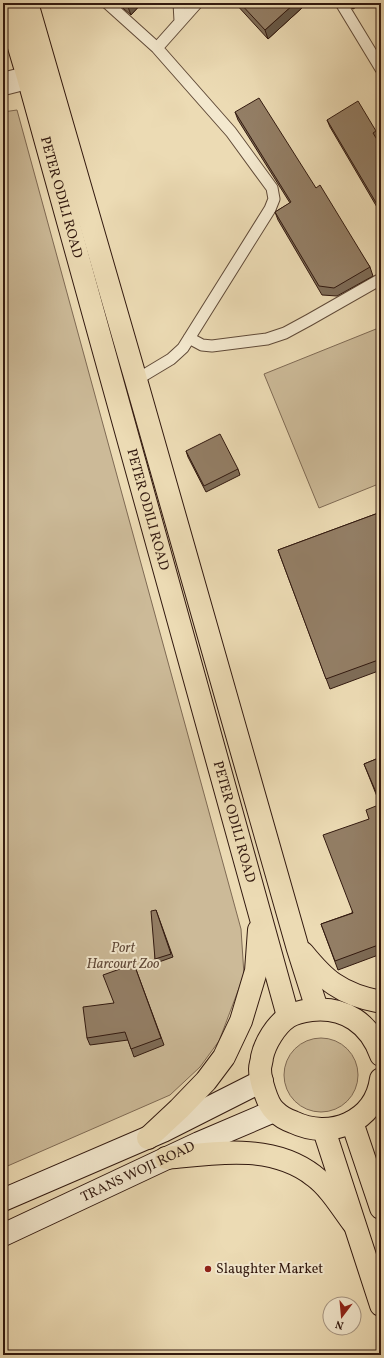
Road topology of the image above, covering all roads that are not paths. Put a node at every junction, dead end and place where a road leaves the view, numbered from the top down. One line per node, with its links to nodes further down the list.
1 (6, 3): 10 (main road, PETER ODILI ROAD)
2 (27, 3): 10 (main road, PETER ODILI ROAD)
3 (107, 3): 8 (lane)
4 (180, 3): 7 (lane)
5 (196, 3): 7 (lane)
6 (341, 3): 9 (lane)
7 (180, 21): 8 (lane)
8 (157, 48): 13 (lane)
9 (381, 70)
10 (38, 75): 11 (main road); 14 (main road, PETER ODILI ROAD); 15 (main road, PETER ODILI ROAD)
11 (3, 84)
12 (381, 280): 13 (lane)
13 (189, 338): 14 (lane)
14 (136, 380): 16 (main road, PETER ODILI ROAD)
15 (261, 914): 19 (main road, PETER ODILI ROAD); 27 (main road)
16 (298, 948): 17 (main road); 18 (main road, PETER ODILI ROAD)
17 (381, 1002)
18 (317, 1010): 19 (main road); 20 (main road)
19 (288, 1016): 23 (main road)
20 (376, 1032): 21 (main road)
21 (381, 1055)
22 (381, 1079): 25 (main road)
23 (262, 1081): 24 (main road); 27 (main road, TRANS WOJI ROAD)
24 (274, 1111): 26 (main road); 28 (main road, TRANS WOJI ROAD)
25 (352, 1122): 26 (main road); 30 (main road)
26 (324, 1130): 31 (main road)
27 (148, 1138): 29 (main road, TRANS WOJI ROAD)
28 (166, 1158): 31 (main road); 32 (main road, TRANS WOJI ROAD)
29 (3, 1200)
30 (380, 1204)
31 (353, 1223): 33 (main road)
32 (3, 1235)
33 (381, 1305)

